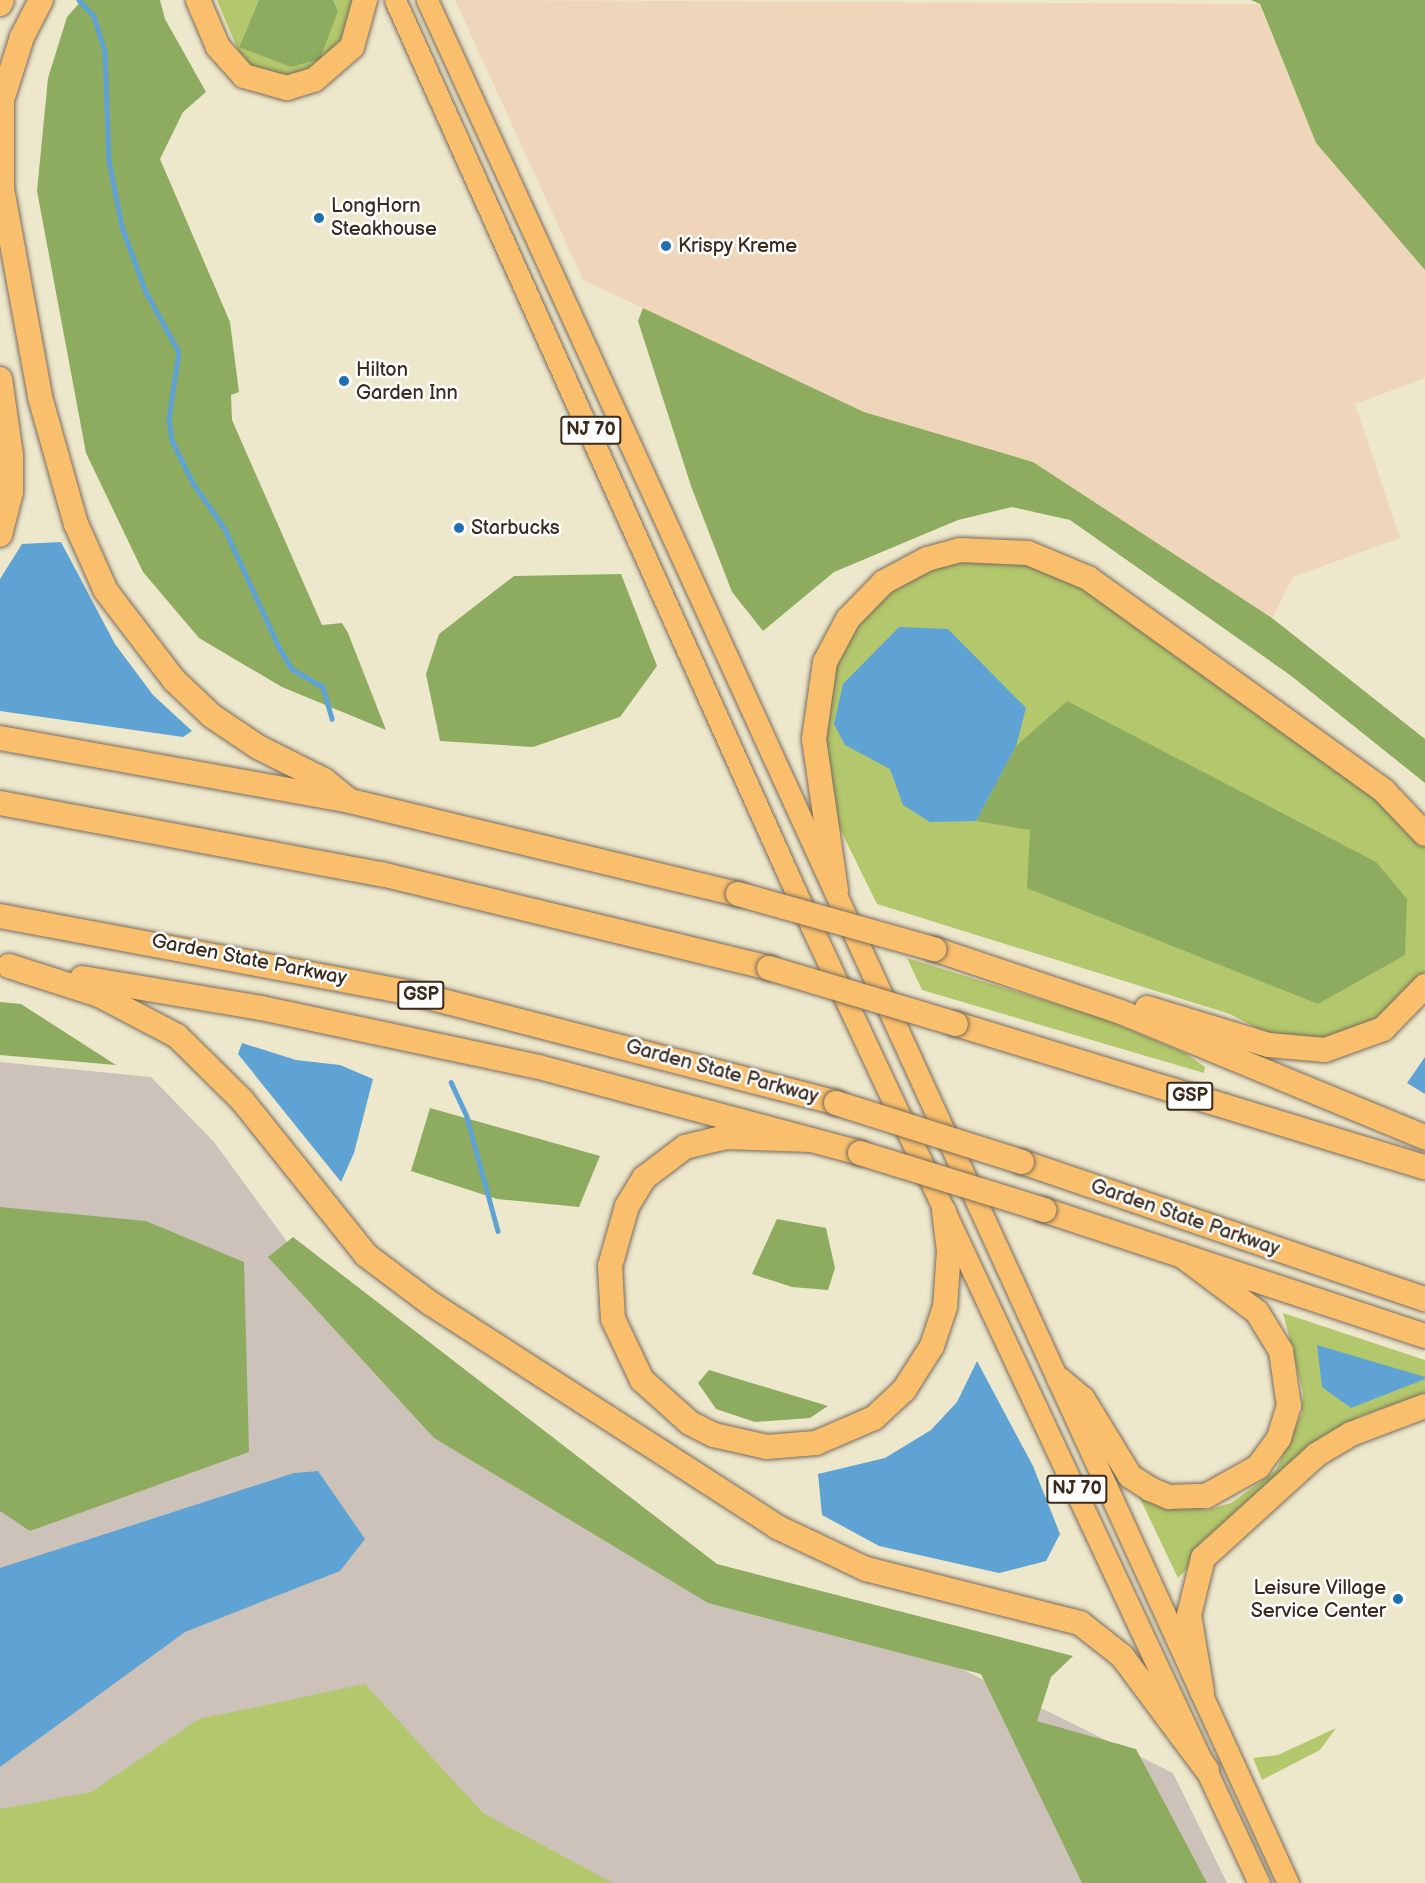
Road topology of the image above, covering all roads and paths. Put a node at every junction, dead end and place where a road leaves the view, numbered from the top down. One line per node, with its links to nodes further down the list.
1 (41, 0): 9 (highway)
2 (198, 0): 3 (highway)
3 (365, 0)
4 (395, 0): 20 (highway, NJ 70)
5 (427, 0): 12 (highway, NJ 70)
6 (0, 379): 7 (highway)
7 (0, 536)
8 (0, 738): 9 (highway)
9 (350, 801): 15 (highway, bridge)
10 (0, 803): 19 (highway, GSP, bridge)
11 (1425, 834): 12 (highway)
12 (836, 890): 24 (highway, NJ 70)
13 (0, 916): 22 (highway, Garden State Parkway / GSP, bridge)
14 (4, 965): 18 (highway); 27 (highway)
15 (1016, 974): 16 (highway); 17 (highway)
16 (1425, 986)
17 (1425, 1137)
18 (811, 1140): 20 (highway); 21 (highway, bridge)
19 (1425, 1167)
20 (944, 1210): 27 (highway, NJ 70)
21 (1181, 1255): 23 (highway); 24 (highway)
22 (1425, 1299)
23 (1425, 1336)
24 (1059, 1379): 26 (highway, NJ 70)
25 (1425, 1406): 26 (highway)
26 (1202, 1692): 29 (highway, NJ 70)
27 (1207, 1770): 28 (highway, NJ 70)
28 (1259, 1883)
29 (1288, 1883)

